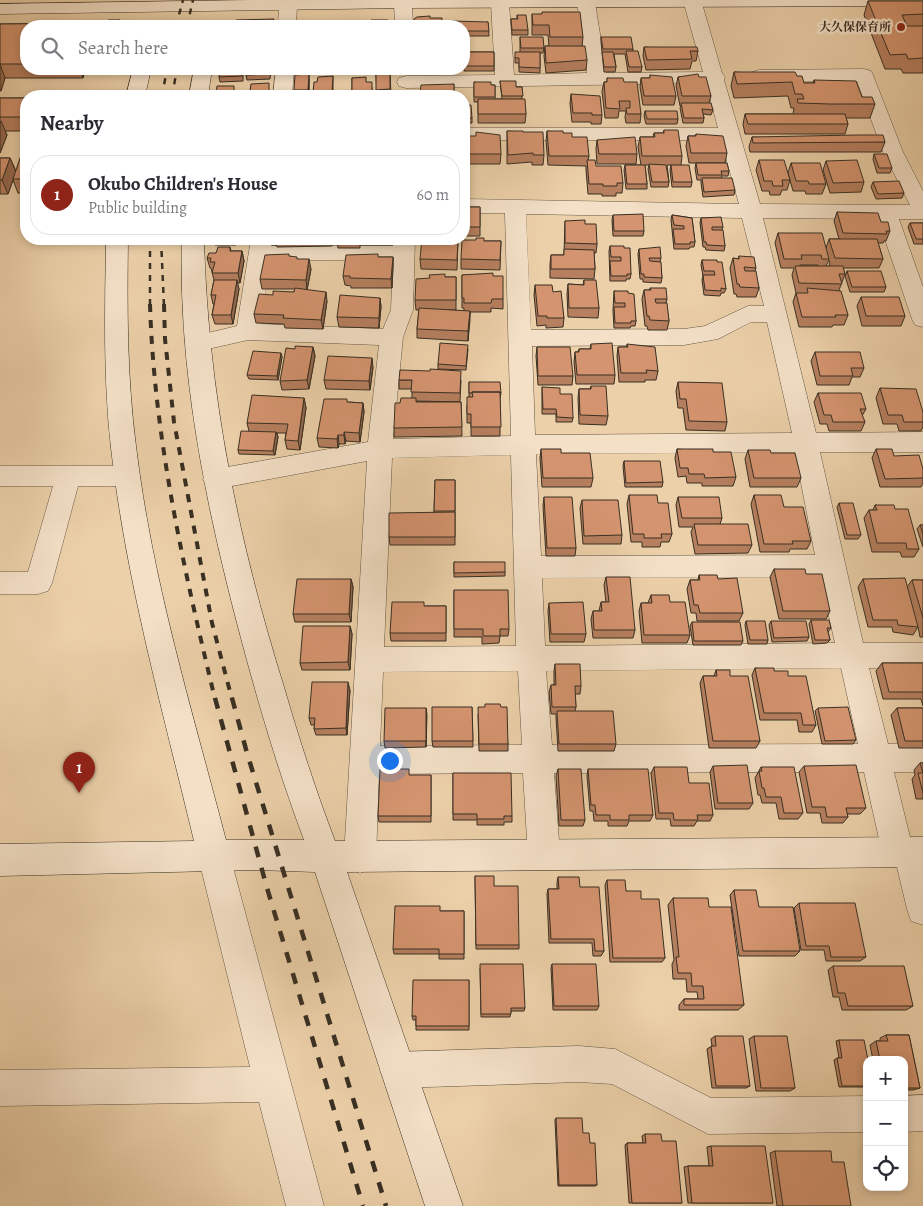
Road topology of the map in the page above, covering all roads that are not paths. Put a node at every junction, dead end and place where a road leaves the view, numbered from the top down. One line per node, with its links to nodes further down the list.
1 (692, 1): 2 (street); 5 (street); 18 (street)
2 (923, 1)
3 (324, 2): 7 (street); 9 (street)
4 (436, 2): 6 (street); 7 (street)
5 (583, 2): 6 (street); 19 (street)
6 (500, 3): 20 (street)
7 (403, 4): 14 (street)
8 (148, 5): 10 (street); 11 (street); 12 (street)
9 (288, 5): 10 (street); 13 (street)
10 (212, 8)
11 (0, 9)
12 (152, 20)
13 (287, 20)
14 (404, 20)
15 (141, 75): 22 (street)
16 (202, 75): 23 (street)
17 (285, 75): 24 (street)
18 (729, 77): 19 (street); 26 (street); 30 (street)
19 (597, 79): 20 (street)
20 (505, 80): 21 (street)
21 (406, 82)
22 (137, 90)
23 (200, 90)
24 (283, 90)
25 (470, 134): 26 (street)
26 (730, 134): 29 (street)
27 (470, 206): 28 (street)
28 (515, 208): 29 (street); 40 (street)
29 (751, 211): 31 (street); 36 (street)
30 (923, 211): 31 (street)
31 (886, 212): 37 (street)
32 (117, 245): 47 (street)
33 (193, 245): 41 (street)
34 (261, 246): 35 (street); 38 (street)
35 (404, 246): 39 (street)
36 (777, 314): 40 (street); 43 (street)
37 (923, 319)
38 (248, 332): 39 (street); 41 (street)
39 (391, 337): 45 (street)
40 (519, 338): 44 (street)
41 (199, 342): 49 (street)
42 (923, 442): 43 (street)
43 (806, 443): 44 (street); 50 (street)
44 (522, 445): 45 (street); 51 (street)
45 (380, 448): 49 (street); 56 (street)
46 (0, 476): 48 (street)
47 (127, 476): 48 (street); 64 (street)
48 (68, 477): 52 (street)
49 (216, 479): 62 (street)
50 (831, 566): 51 (street); 54 (street)
51 (527, 567): 55 (street)
52 (0, 583)
53 (923, 655): 54 (street)
54 (852, 656): 55 (street); 57 (street)
55 (531, 658): 56 (street); 59 (street)
56 (369, 660): 60 (street)
57 (876, 758): 58 (street); 59 (street); 61 (street)
58 (923, 758)
59 (537, 759): 60 (street); 63 (street)
60 (364, 760): 65 (street)
61 (910, 852): 63 (street); 67 (street)
62 (325, 855): 64 (street); 65 (street); 68 (street)
63 (544, 855): 65 (street)
64 (214, 856): 66 (street); 69 (street)
65 (360, 857)
66 (0, 860)
67 (923, 909)
68 (398, 1070): 72 (street); 75 (street)
69 (272, 1084): 70 (street); 74 (street)
70 (0, 1088)
71 (923, 1113): 73 (street)
72 (863, 1114)
73 (908, 1114)
74 (305, 1206)
75 (444, 1206)

